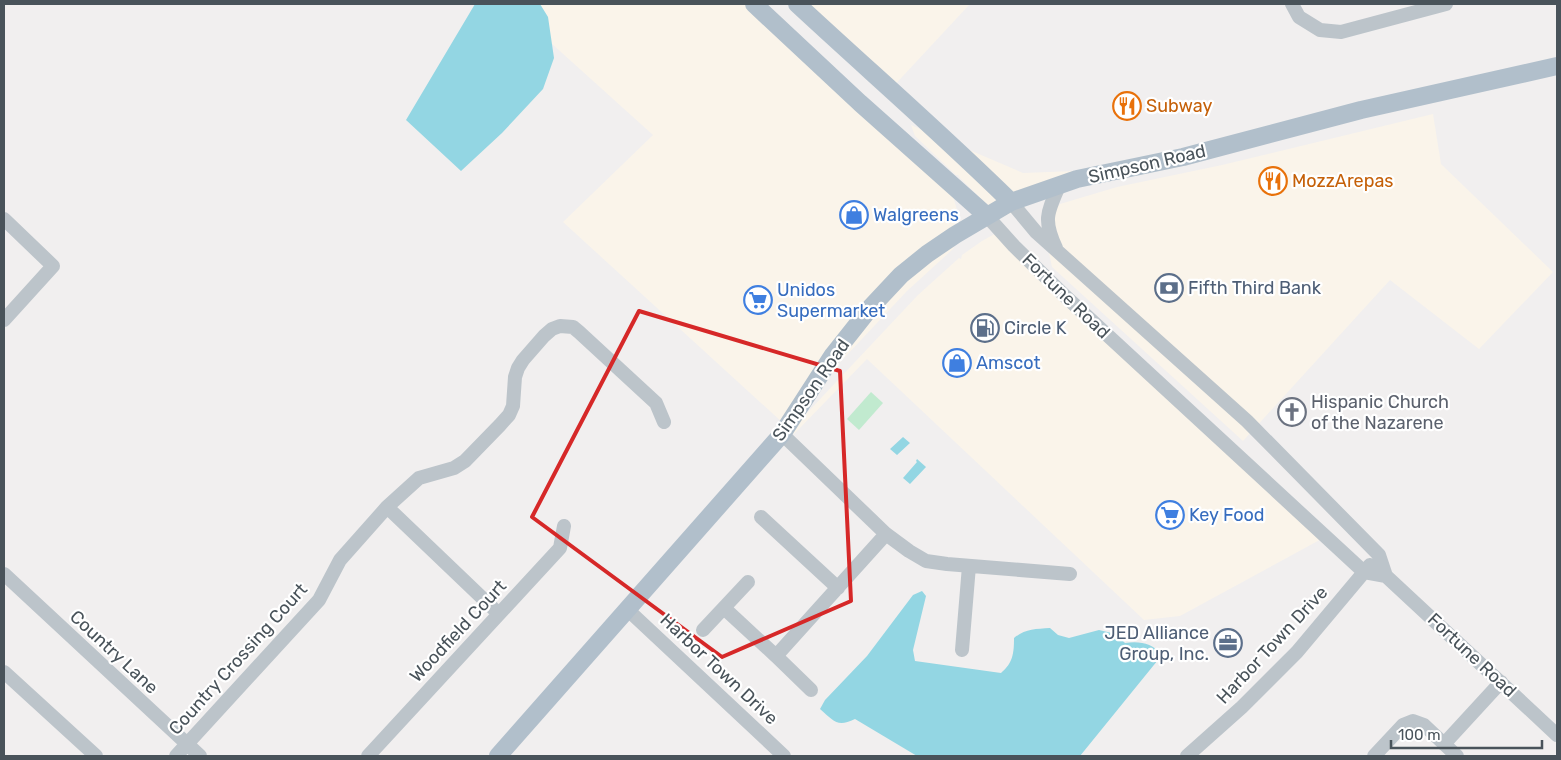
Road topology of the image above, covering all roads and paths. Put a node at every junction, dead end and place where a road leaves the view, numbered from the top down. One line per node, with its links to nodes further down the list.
1 (754, 4): 8 (main road, Fortune Road)
2 (797, 4): 7 (main road, Fortune Road)
3 (1292, 4): 4 (street)
4 (1446, 4)
5 (1557, 66): 6 (main road, Simpson Road)
6 (1059, 186): 7 (main road, Simpson Road); 10 (street)
7 (1011, 202): 8 (main road, Simpson Road); 10 (street, Fortune Road)
8 (987, 216): 13 (main road, Simpson Road); 20 (street, Fortune Road)
9 (4, 219): 11 (street)
10 (1057, 251): 18 (street, Fortune Road)
11 (4, 320)
12 (664, 422): 14 (street, Country Crossing Court)
13 (782, 434): 17 (street); 27 (main road, Simpson Road)
14 (387, 508): 28 (street); 36 (street, Country Crossing Court)
15 (761, 517): 25 (street)
16 (564, 526): 28 (street, Woodfield Court)
17 (886, 534): 19 (street); 25 (street)
18 (1379, 555): 20 (street, Harbor Town Drive); 23 (street, Fortune Road)
19 (968, 566): 22 (street); 30 (street)
20 (1364, 572): 23 (street); 44 (street, Harbor Town Drive)
21 (4, 574): 36 (street, Country Lane)
22 (1070, 574)
23 (1386, 576): 33 (street, Fortune Road)
24 (748, 582): 26 (street)
25 (838, 588): 31 (street)
26 (724, 608): 29 (street); 31 (street)
27 (628, 610): 42 (main road, Simpson Road); 43 (street, Harbor Town Drive)
28 (499, 614): 41 (street, Woodfield Court)
29 (702, 630)
30 (962, 650)
31 (776, 656): 34 (street)
32 (4, 672): 38 (street)
33 (1501, 682): 35 (street, Fortune Road); 37 (street)
34 (811, 690)
35 (1557, 735)
36 (186, 744): 39 (street, Country Crossing Court); 40 (street, Country Lane)
37 (1444, 744): 45 (street); 46 (street)
38 (96, 756)
39 (176, 756)
40 (200, 756)
41 (368, 756)
42 (498, 756)
43 (784, 756)
44 (1188, 756)
45 (1374, 756)
46 (1457, 756)

